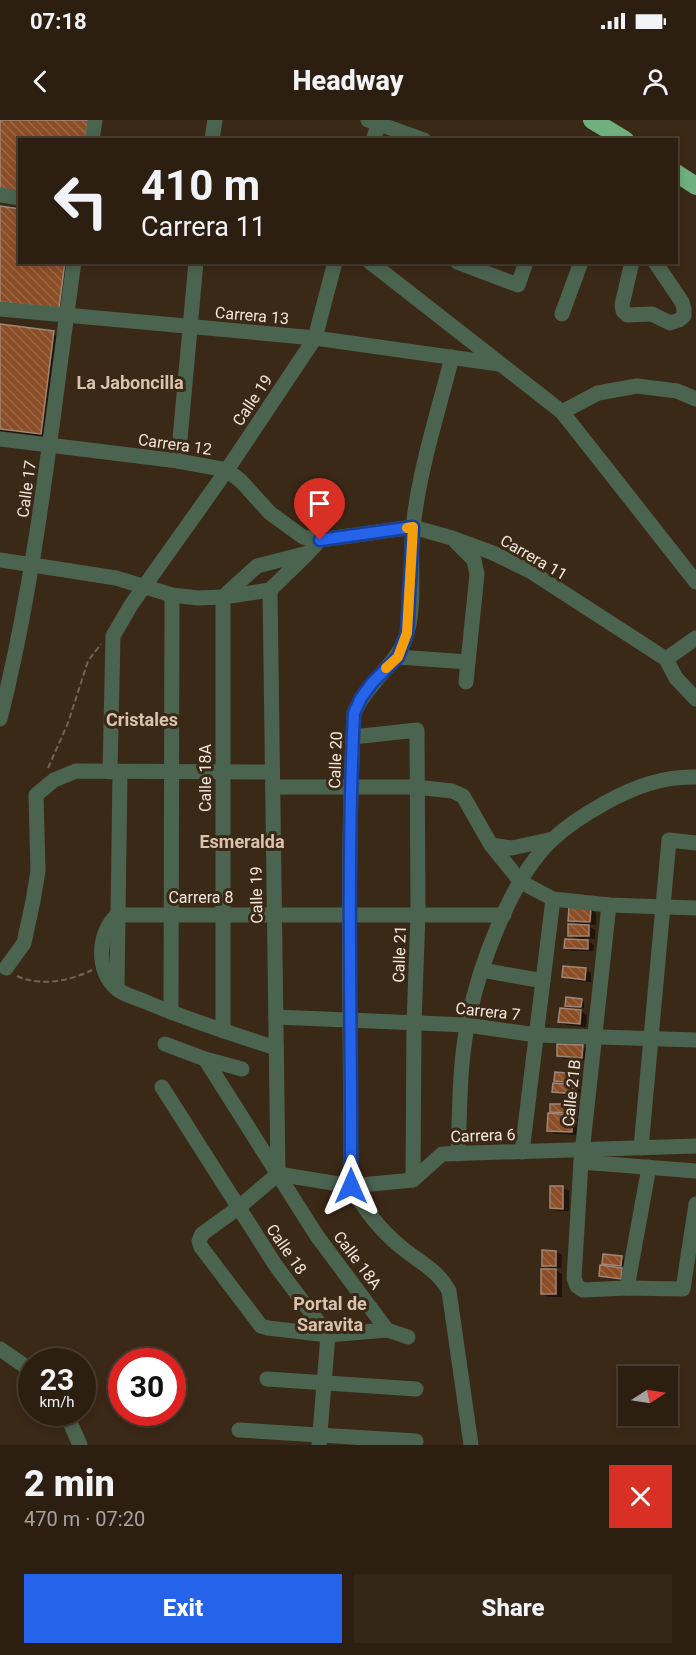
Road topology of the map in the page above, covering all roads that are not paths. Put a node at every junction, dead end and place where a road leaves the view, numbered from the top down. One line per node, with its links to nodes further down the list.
1 (95, 120): 5 (street)
2 (215, 120): 6 (street)
3 (592, 120): 9 (highway)
4 (376, 121): 7 (street); 8 (street)
5 (92, 138)
6 (212, 138)
7 (373, 138)
8 (419, 138)
9 (622, 138)
10 (678, 174): 11 (highway)
11 (696, 186)
12 (0, 195): 13 (street)
13 (18, 198)
14 (74, 264): 25 (street, Calle 17)
15 (196, 264): 26 (street)
16 (334, 264): 27 (street, Calle 19)
17 (373, 264): 29 (street)
18 (467, 264): 19 (street)
19 (525, 264)
20 (580, 264): 24 (street)
21 (632, 264): 22 (street)
22 (656, 264)
23 (0, 309): 25 (street, Carrera 13)
24 (562, 314)
25 (66, 316): 26 (street, Carrera 13); 33 (street, Calle 17)
26 (191, 328): 27 (street, Carrera 13); 34 (street)
27 (315, 338): 28 (street, Carrera 13); 35 (street, Calle 19)
28 (452, 357): 29 (street, Carrera 13); 36 (street, Calle 20)
29 (499, 364): 31 (street)
30 (696, 399): 31 (street)
31 (562, 412): 42 (street)
32 (0, 439): 33 (street, Carrera 12)
33 (51, 447): 34 (street, Carrera 12); 41 (street, Calle 17)
34 (178, 461): 35 (street, Carrera 12)
35 (227, 470): 38 (street, Carrera 12); 43 (street, Calle 19)
36 (413, 527): 37 (street, Carrera 11); 38 (street, Carrera 11); 48 (street, Calle 20)
37 (452, 538): 49 (street, Carrera 11); 50 (street)
38 (320, 540): 39 (street)
39 (308, 553): 44 (street); 46 (street)
40 (0, 560): 41 (street)
41 (33, 565): 43 (street); 51 (street, Calle 17)
42 (696, 582)
43 (144, 587): 45 (street); 56 (street, Calle 19)
44 (270, 590): 46 (street); 60 (street, Calle 19)
45 (172, 596): 46 (street); 57 (street)
46 (224, 597): 58 (street, Calle 18A)
47 (696, 638): 49 (street)
48 (398, 657): 50 (street); 55 (street, Calle 20)
49 (666, 659): 53 (street, Carrera 11)
50 (468, 662): 52 (street)
51 (5, 678): 54 (street, Calle 17)
52 (466, 682)
53 (696, 699)
54 (0, 719)
55 (353, 737): 61 (street, Calle 20); 62 (street, Calle 21)
56 (115, 772): 57 (street); 71 (street); 78 (street)
57 (171, 772): 58 (street); 72 (street)
58 (223, 772): 60 (street); 73 (street, Calle 18A)
59 (696, 777): 63 (street)
60 (273, 779): 61 (street); 74 (street, Calle 19)
61 (352, 786): 62 (street); 75 (street, Calle 20)
62 (416, 787): 65 (street); 76 (street, Calle 21)
63 (553, 839): 65 (street); 66 (street)
64 (696, 843): 69 (street)
65 (491, 845): 66 (street)
66 (521, 882): 67 (street); 77 (street)
67 (553, 899): 68 (street); 80 (street)
68 (609, 904): 69 (street); 89 (street, Calle 21B)
69 (663, 906): 70 (street); 90 (street)
70 (696, 908)
71 (117, 915): 72 (street, Carrera 8); 81 (street); 81 (street)
72 (171, 915): 73 (street, Carrera 8); 82 (street)
73 (223, 915): 74 (street, Carrera 8); 87 (street, Calle 18A)
74 (274, 915): 75 (street, Carrera 8); 83 (street, Calle 19)
75 (349, 915): 76 (street, Carrera 8); 84 (street, Calle 20)
76 (418, 915): 77 (street, Carrera 8); 85 (street, Calle 21)
77 (504, 915): 79 (street)
78 (6, 968)
79 (482, 970): 80 (street); 86 (street)
80 (543, 981): 88 (street)
81 (117, 989): 82 (street)
82 (171, 1012): 87 (street)
83 (276, 1017): 84 (street, Carrera 7); 93 (street, Calle 19)
84 (351, 1020): 85 (street, Carrera 7); 106 (street, Calle 20)
85 (414, 1023): 86 (street, Carrera 7); 105 (street, Calle 21)
86 (467, 1025): 88 (street, Carrera 7); 100 (street)
87 (223, 1031): 93 (street)
88 (536, 1035): 89 (street, Carrera 7); 99 (street)
89 (595, 1036): 90 (street, Carrera 7); 101 (street, Calle 21B)
90 (651, 1039): 91 (street, Carrera 7); 98 (street)
91 (696, 1040)
92 (165, 1044): 94 (street)
93 (276, 1048): 104 (street, Calle 19)
94 (205, 1059): 95 (street); 104 (street, Calle 18A)
95 (242, 1069)
96 (162, 1087): 108 (street, Calle 18)
97 (696, 1146): 98 (street, Carrera 6)
98 (641, 1148): 101 (street, Carrera 6)
99 (522, 1152): 100 (street, Carrera 6); 101 (street, Carrera 6)
100 (458, 1154): 105 (street, Carrera 6)
101 (583, 1156): 102 (street); 109 (street, Calle 21B)
102 (649, 1167): 103 (street); 109 (street)
103 (696, 1171)
104 (278, 1174): 106 (street); 108 (street); 110 (street, Calle 18A)
105 (413, 1180): 106 (street)
106 (351, 1186): 123 (street)
107 (696, 1204): 109 (street)
108 (238, 1208): 111 (street, Calle 18); 111 (street)
109 (627, 1288)
110 (387, 1330): 111 (street); 112 (street)
111 (328, 1335): 116 (street)
112 (408, 1337)
113 (0, 1349): 114 (street)
114 (18, 1361)
115 (267, 1379): 116 (street)
116 (324, 1384): 117 (street); 120 (street)
117 (416, 1389)
118 (72, 1426): 122 (street)
119 (239, 1430): 120 (street)
120 (319, 1440): 121 (street)
121 (416, 1441)
122 (80, 1445)
123 (471, 1445)

